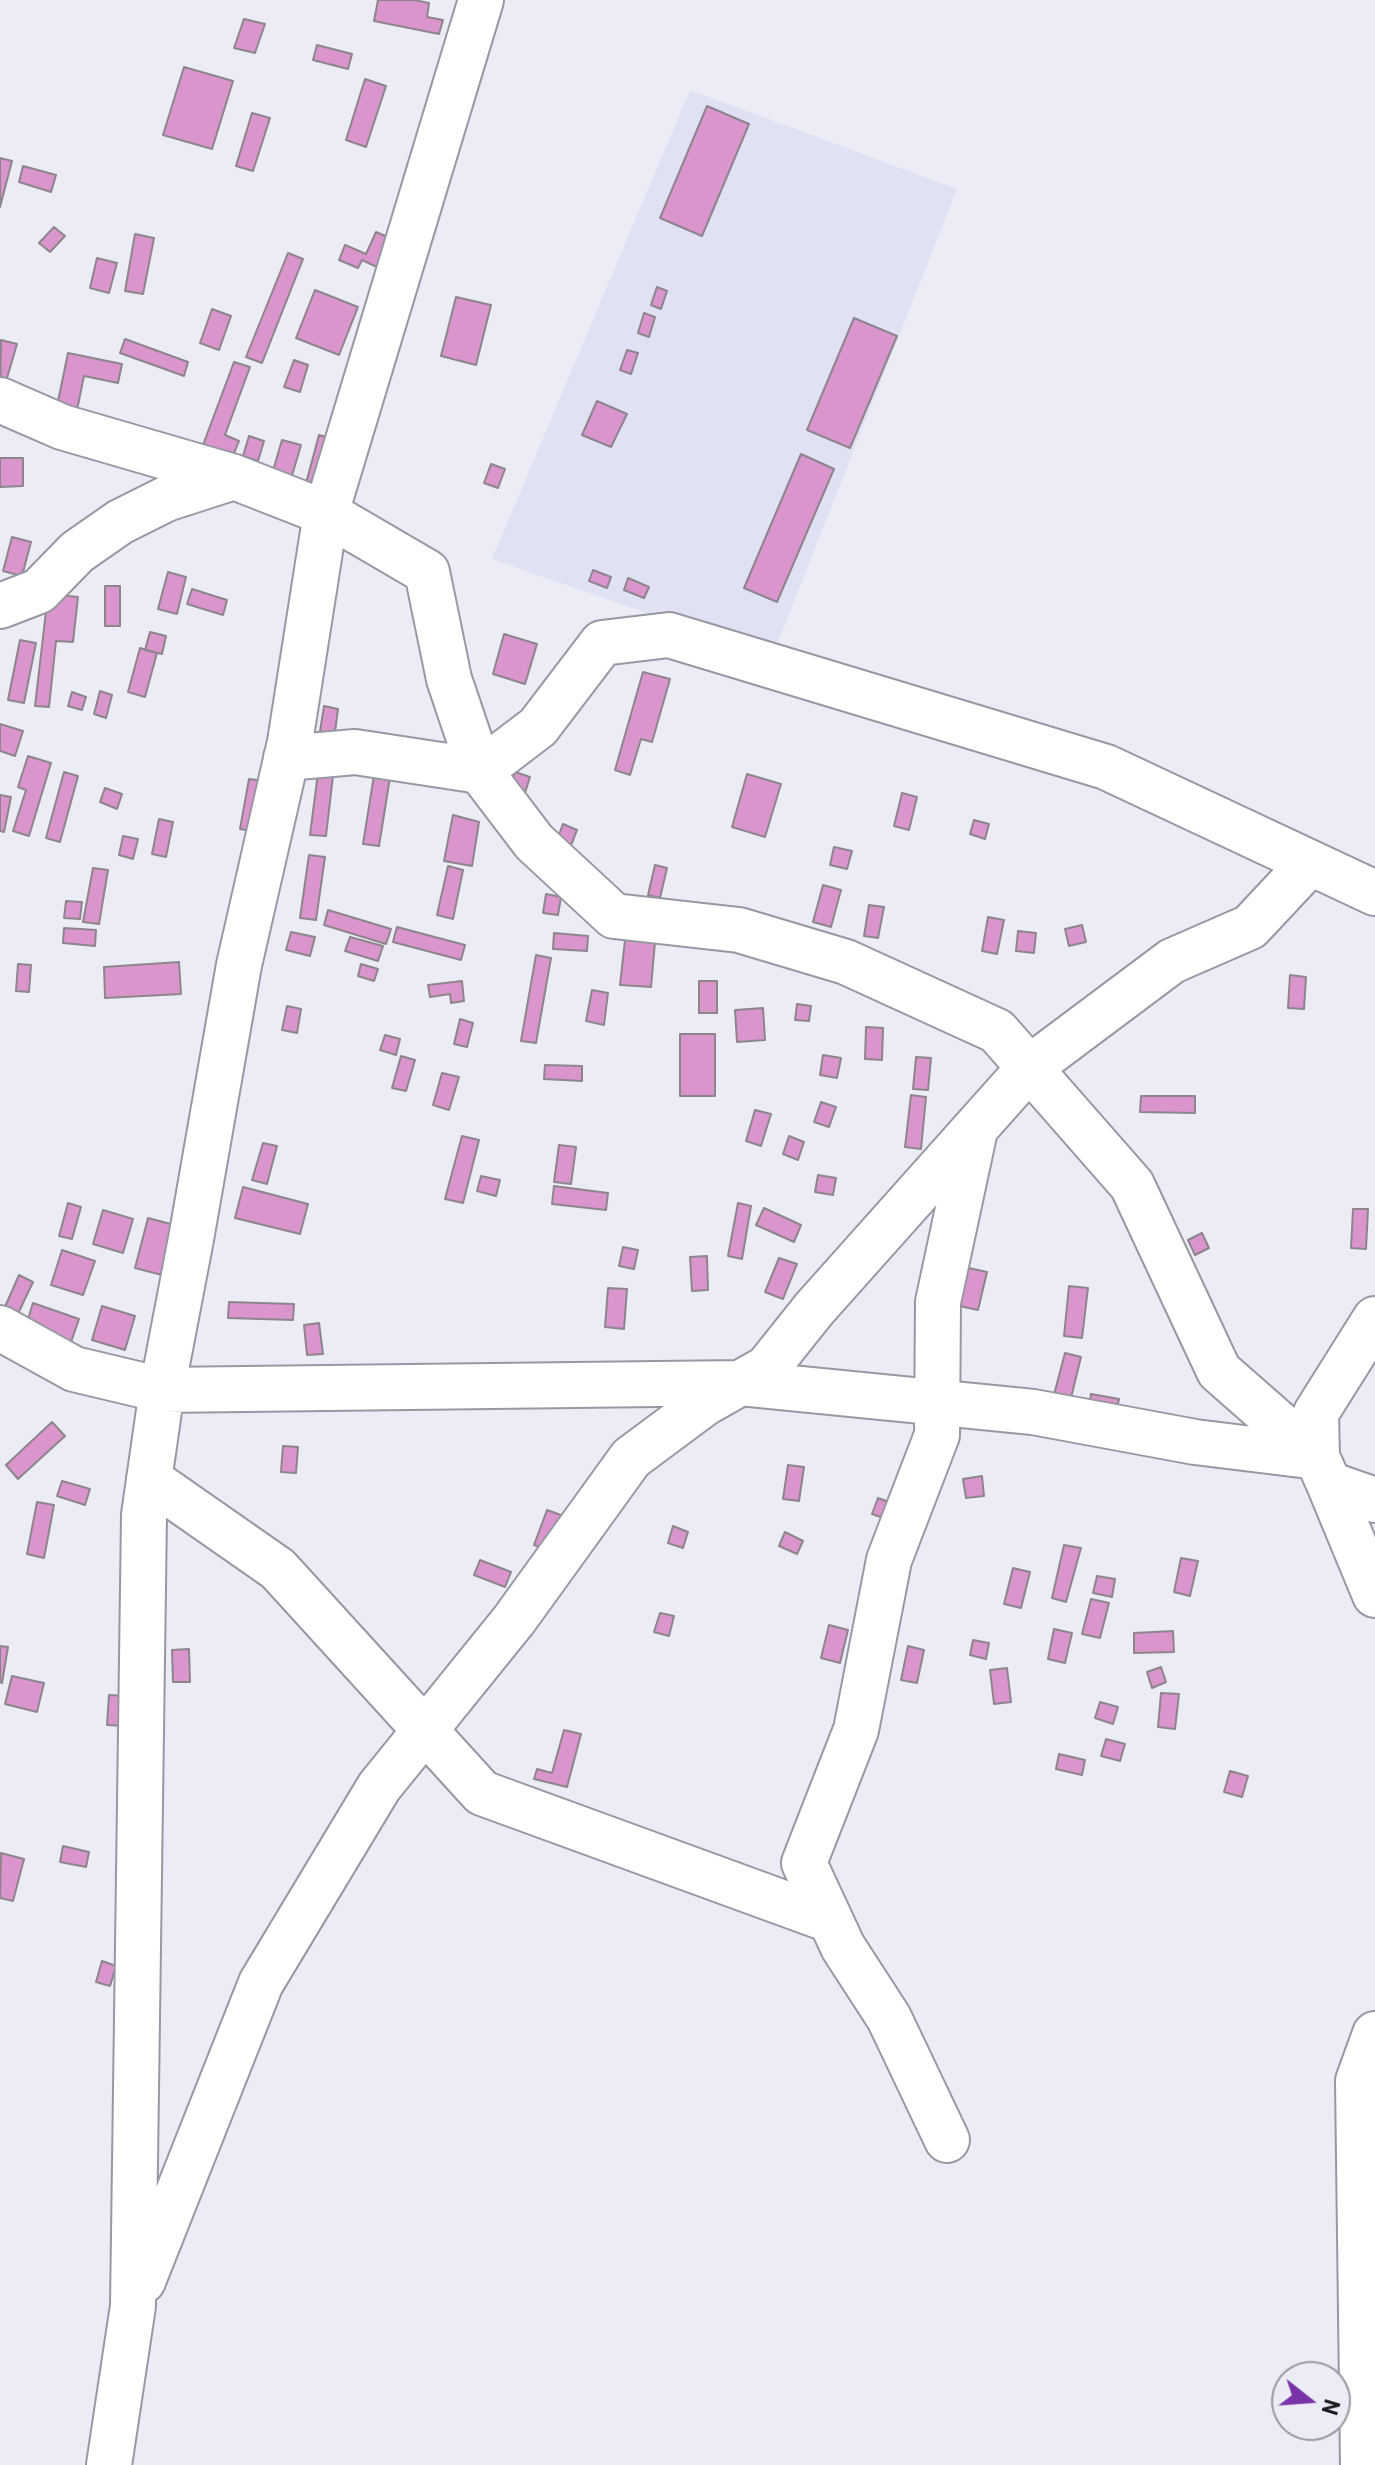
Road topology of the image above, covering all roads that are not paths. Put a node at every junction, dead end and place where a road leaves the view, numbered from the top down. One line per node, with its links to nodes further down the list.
1 (481, 0): 4 (street)
2 (0, 400): 3 (street)
3 (234, 477): 4 (street); 5 (street)
4 (326, 513): 6 (street); 7 (street)
5 (0, 606)
6 (286, 758): 7 (street); 15 (street)
7 (480, 771): 8 (street); 10 (street)
8 (1310, 863): 9 (street); 10 (street)
9 (1375, 893)
10 (1029, 1068): 11 (street); 17 (street)
11 (976, 1128): 14 (street); 16 (street)
12 (1375, 1319): 17 (street)
13 (0, 1328): 15 (street)
14 (740, 1383): 15 (street); 16 (street); 21 (street)
15 (162, 1390): 18 (street)
16 (937, 1403): 17 (street); 22 (street)
17 (1323, 1470): 19 (street); 20 (street)
18 (149, 1479): 21 (street); 25 (street)
19 (1375, 1500)
20 (1375, 1595)
21 (423, 1730): 22 (street); 25 (street)
22 (830, 1920): 24 (street)
23 (1375, 2034): 27 (street)
24 (947, 2140)
25 (133, 2306): 26 (street)
26 (109, 2465)
27 (1363, 2465)

